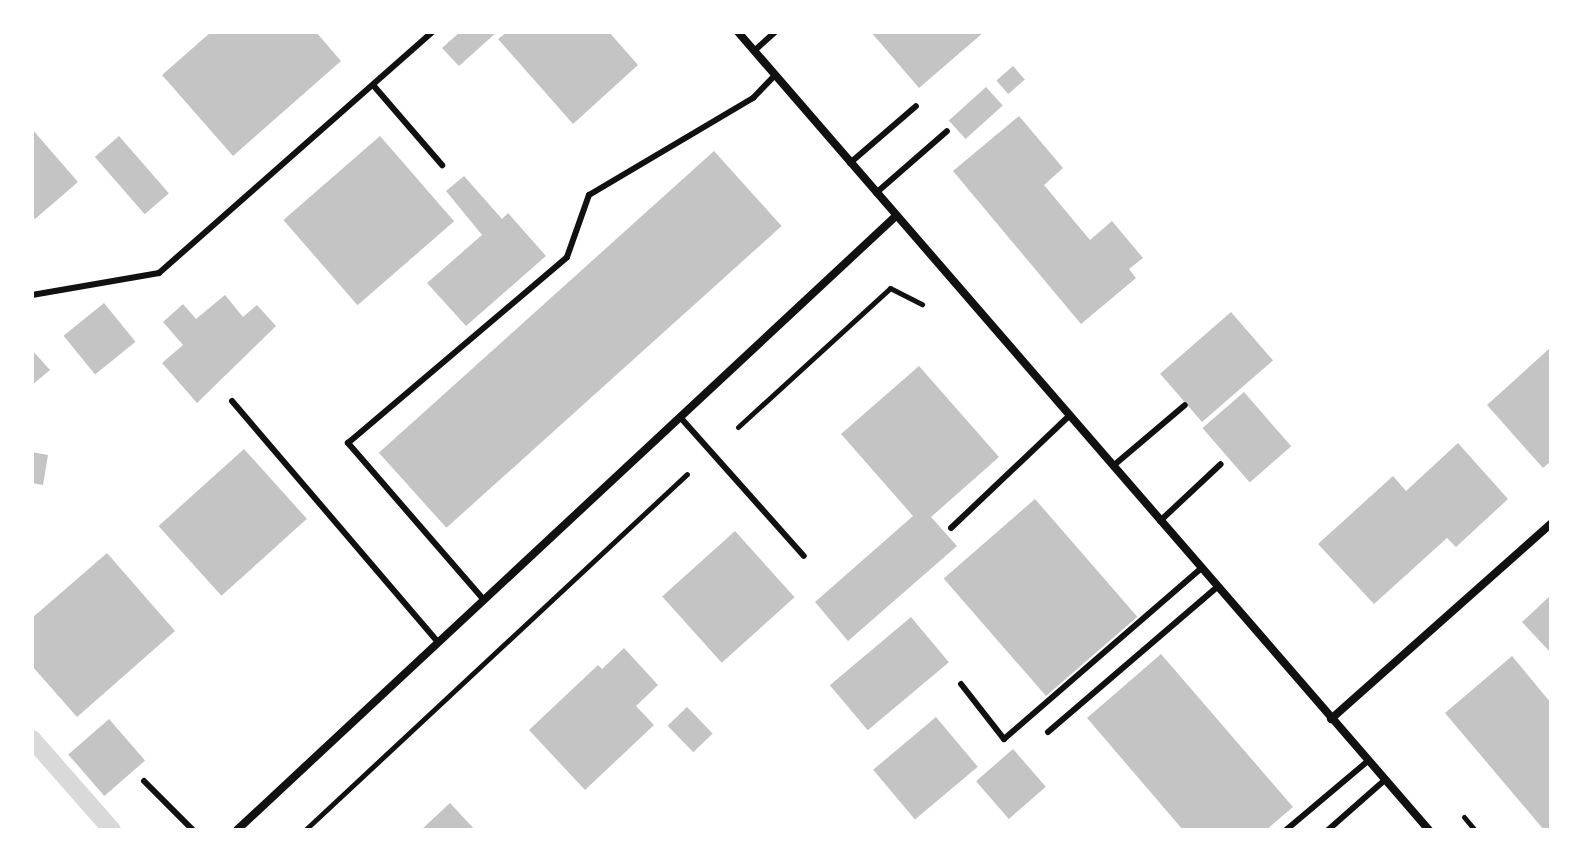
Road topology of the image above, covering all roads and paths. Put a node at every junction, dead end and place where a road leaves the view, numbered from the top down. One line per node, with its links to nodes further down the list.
1 (432, 32): 6 (lane)
2 (738, 32): 4 (street)
3 (775, 32): 4 (lane)
4 (754, 51): 5 (street)
5 (775, 75): 9 (street); 28 (lane)
6 (373, 85): 10 (lane); 13 (lane)
7 (916, 106): 9 (lane)
8 (947, 131): 11 (lane)
9 (850, 163): 11 (street)
10 (442, 165)
11 (876, 193): 12 (street)
12 (896, 216): 17 (street); 18 (street)
13 (32, 295)
14 (932, 309): 19 (path)
15 (232, 401): 29 (lane)
16 (1185, 405): 21 (lane)
17 (1069, 416): 21 (street); 24 (lane)
18 (680, 417): 19 (lane); 28 (street)
19 (712, 451): 25 (lane); 39 (path)
20 (1221, 464): 22 (lane)
21 (1113, 466): 22 (street)
22 (1160, 521): 26 (street)
23 (1551, 524): 31 (street)
24 (951, 528)
25 (804, 556)
26 (1200, 569): 27 (street); 30 (lane)
27 (1217, 587): 31 (street); 32 (lane)
28 (484, 600): 29 (street)
29 (438, 642): 38 (street)
30 (961, 684)
31 (1331, 719): 33 (street)
32 (1048, 732)
33 (1368, 761): 34 (street); 40 (lane)
34 (1385, 780): 41 (lane); 42 (street)
35 (144, 781): 37 (lane)
36 (1456, 808): 43 (path)
37 (193, 830)
38 (237, 830)
39 (305, 830)
40 (1286, 830)
41 (1328, 830)
42 (1429, 830)
43 (1475, 830)

